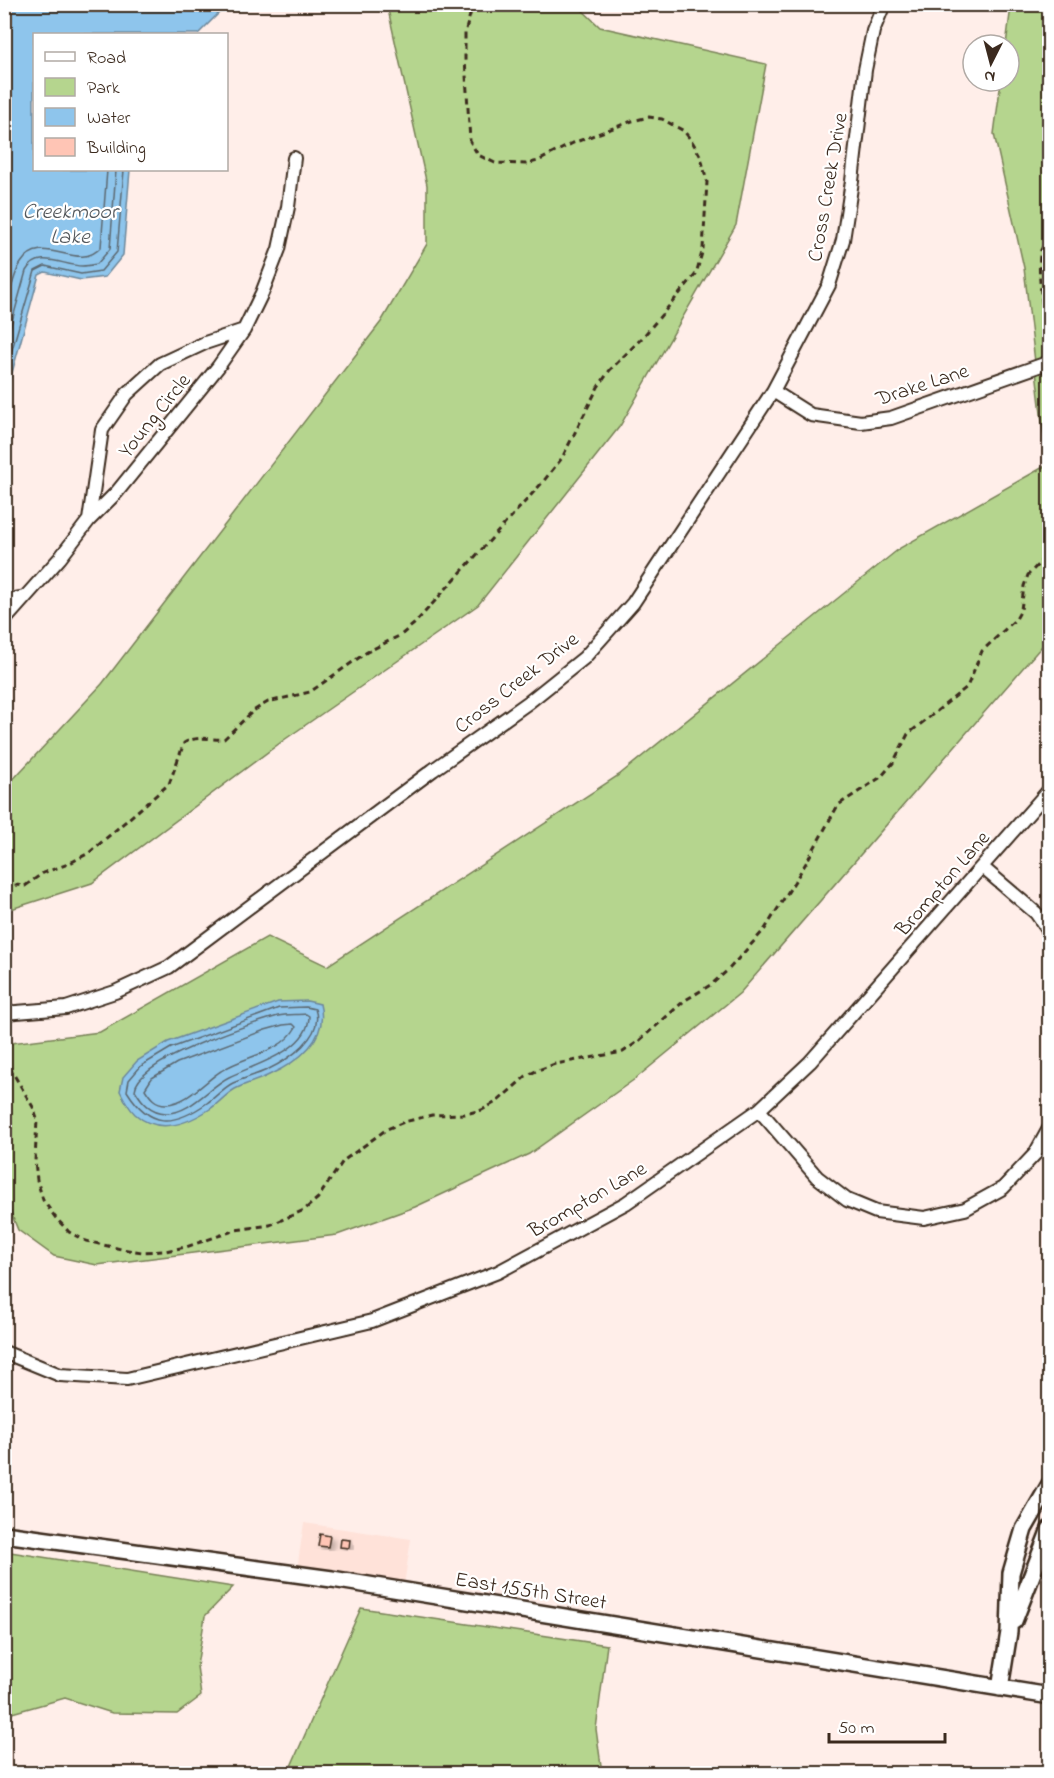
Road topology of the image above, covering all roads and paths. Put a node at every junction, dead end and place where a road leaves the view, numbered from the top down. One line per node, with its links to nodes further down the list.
1 (473, 4): 16 (path)
2 (884, 4): 8 (street, Cross Creek Drive)
3 (294, 158): 5 (street, Young Circle)
4 (1050, 238): 6 (path)
5 (244, 330): 9 (street, Young Circle); 9 (street, Young Circle)
6 (1050, 342)
7 (1050, 362): 8 (street, Drake Lane)
8 (773, 391): 18 (street, Cross Creek Drive)
9 (89, 520): 11 (street, Young Circle)
10 (1050, 552): 19 (path)
11 (26, 597): 12 (street); 13 (street, Young Circle)
12 (4, 601)
13 (4, 621)
14 (1050, 789): 15 (street, Brompton Lane)
15 (982, 867): 17 (street); 20 (street, Brompton Lane)
16 (4, 884)
17 (1050, 933)
18 (4, 1013)
19 (4, 1058)
20 (759, 1110): 21 (street); 22 (street, Brompton Lane)
21 (1050, 1127)
22 (4, 1352)
23 (1050, 1484): 26 (street)
24 (1050, 1529): 26 (street)
25 (4, 1534): 27 (street, East 155th Street)
26 (1009, 1632): 27 (street)
27 (1000, 1688): 28 (street, East 155th Street)
28 (1050, 1696)

